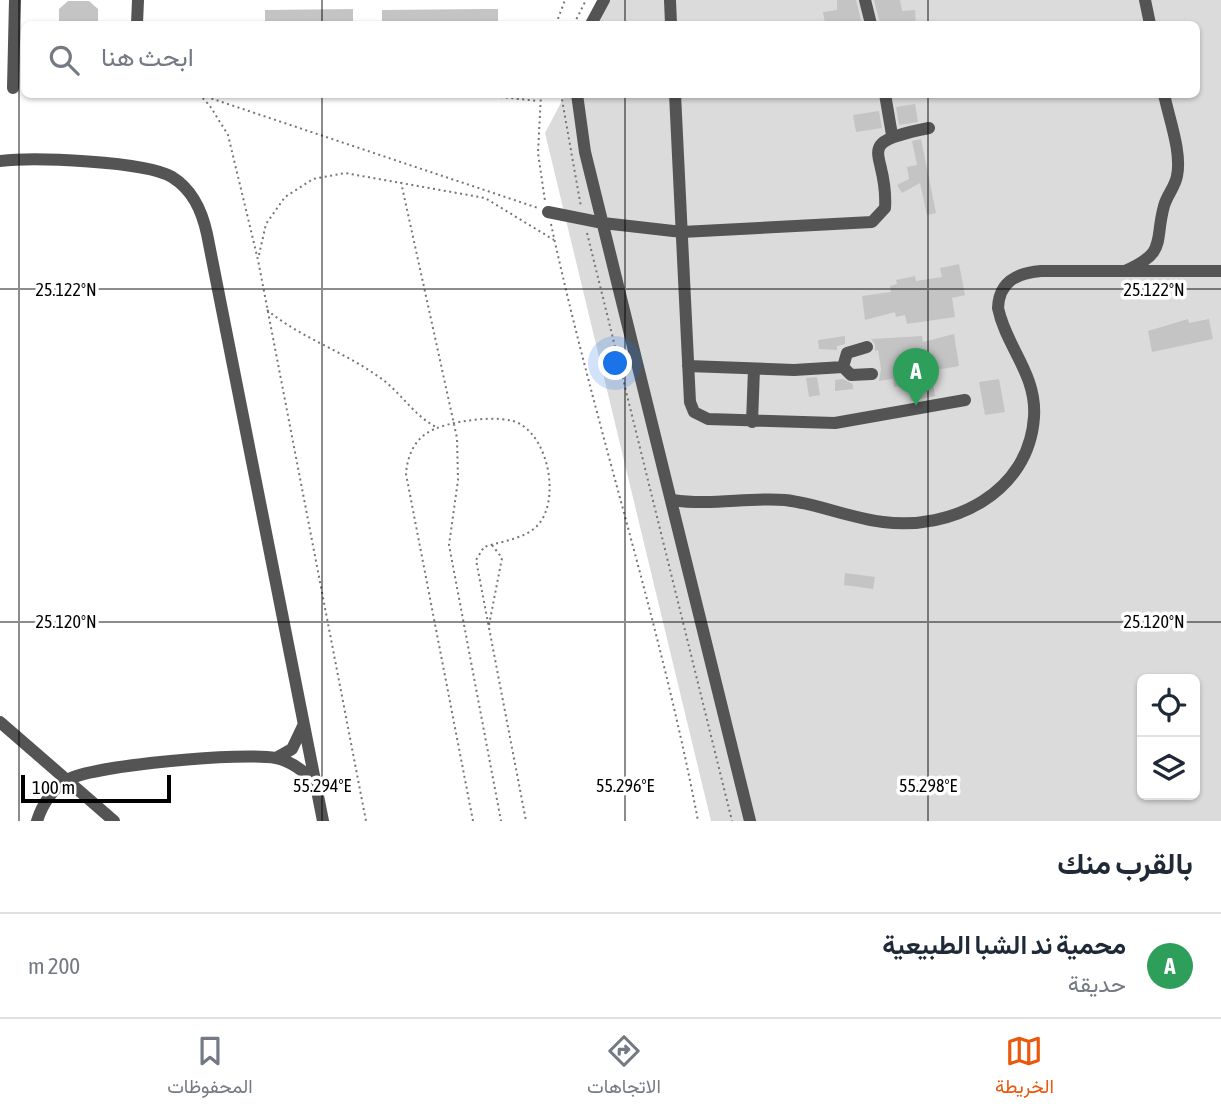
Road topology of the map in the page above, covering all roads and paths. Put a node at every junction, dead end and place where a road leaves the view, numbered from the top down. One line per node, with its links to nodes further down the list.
1 (15, 0): 16 (lane)
2 (138, 0): 10 (lane)
3 (565, 0): 11 (path)
4 (586, 0): 12 (path)
5 (604, 0): 13 (lane)
6 (670, 0): 14 (lane)
7 (1145, 0): 15 (lane)
8 (868, 12): 9 (lane)
9 (854, 15)
10 (138, 21)
11 (557, 21)
12 (576, 21)
13 (593, 21)
14 (671, 21)
15 (1149, 21)
16 (13, 88)
17 (202, 98): 36 (path)
18 (211, 98): 31 (path)
19 (511, 98): 26 (path)
20 (540, 98): 26 (path)
21 (562, 98): 32 (path)
22 (578, 98): 33 (lane)
23 (675, 98): 34 (lane)
24 (886, 98): 28 (lane)
25 (1165, 98): 38 (lane)
26 (539, 101): 31 (path)
27 (929, 128): 28 (lane)
28 (892, 135): 34 (lane)
29 (0, 162): 55 (lane)
30 (401, 182): 35 (path); 36 (path); 47 (path)
31 (548, 212): 32 (lane); 35 (path)
32 (584, 220): 33 (lane); 67 (path)
33 (603, 223): 34 (lane); 49 (lane)
34 (682, 232): 41 (lane)
35 (555, 240): 66 (path)
36 (258, 260): 39 (path)
37 (1221, 271): 38 (lane)
38 (1122, 272): 50 (lane)
39 (267, 309): 48 (path); 62 (path)
40 (867, 347): 42 (lane)
41 (688, 366): 43 (lane); 46 (lane)
42 (843, 367): 43 (lane); 44 (lane)
43 (754, 369): 46 (lane)
44 (872, 374)
45 (965, 400): 46 (lane)
46 (752, 422)
47 (455, 424): 48 (path); 52 (path); 64 (path)
48 (437, 428): 63 (path)
49 (673, 500): 50 (lane); 51 (lane)
50 (698, 502): 51 (lane)
51 (677, 516): 68 (lane)
52 (491, 544): 53 (path); 53 (path)
53 (488, 626): 65 (path)
54 (0, 722): 57 (lane)
55 (303, 725): 56 (lane); 58 (lane)
56 (276, 758): 57 (lane); 58 (lane)
57 (67, 779): 59 (lane); 60 (lane)
58 (316, 783): 61 (lane)
59 (37, 821)
60 (114, 821)
61 (323, 821)
62 (366, 821)
63 (473, 821)
64 (501, 821)
65 (526, 821)
66 (698, 821)
67 (732, 821)
68 (750, 821)

